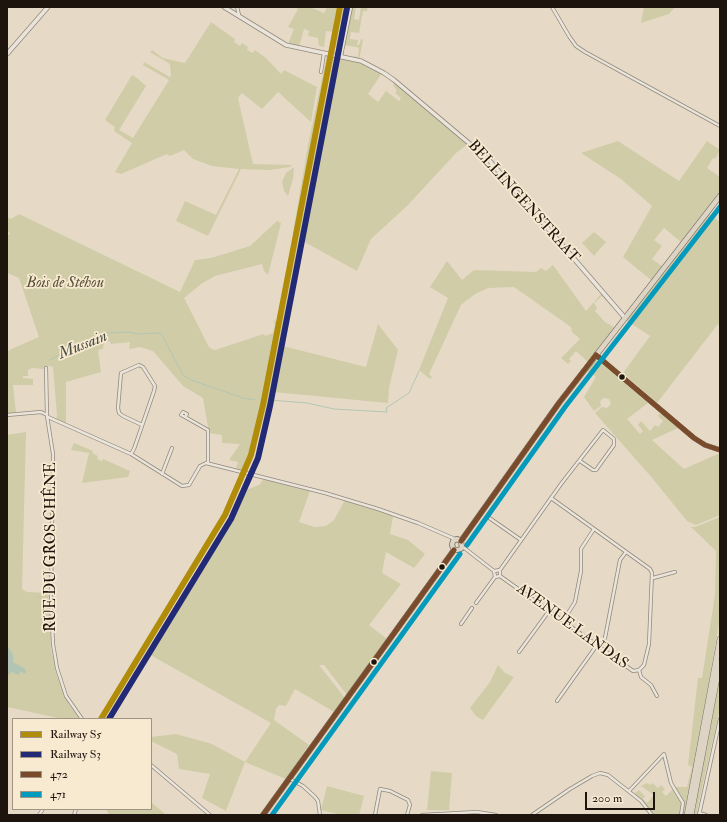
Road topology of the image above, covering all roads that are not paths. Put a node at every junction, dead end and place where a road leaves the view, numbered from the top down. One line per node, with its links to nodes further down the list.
1 (48, 7): 9 (street)
2 (224, 7): 6 (street, BELLINGENSTRAAT)
3 (237, 7): 6 (street); 7 (street)
4 (351, 7): 10 (street)
5 (552, 7): 12 (street)
6 (233, 11): 7 (street, BELLINGENSTRAAT)
7 (239, 15): 8 (street, BELLINGENSTRAAT)
8 (324, 53): 10 (street, BELLINGENSTRAAT); 11 (street)
9 (7, 54)
10 (341, 56): 14 (street, BELLINGENSTRAAT)
11 (321, 72)
12 (720, 126)
13 (720, 196): 14 (main road)
14 (625, 318): 15 (main road)
15 (596, 355): 22 (main road); 33 (main road)
16 (46, 368): 18 (street, RUE DU GROS CHÊNE)
17 (7, 415): 18 (street)
18 (48, 416): 23 (street); 56 (street, RUE DU GROS CHÊNE)
19 (185, 417): 25 (street)
20 (142, 425): 20 (street); 23 (street)
21 (172, 448): 26 (street)
22 (720, 450)
23 (131, 454): 26 (street)
24 (580, 461): 24 (street); 27 (street)
25 (208, 463): 26 (street); 30 (street)
26 (162, 474)
27 (552, 498): 29 (street); 31 (street)
28 (488, 517): 31 (street)
29 (594, 529): 36 (street); 47 (street)
30 (446, 536): 32 (street); 32 (street)
31 (521, 540): 38 (street)
32 (454, 541): 33 (main road); 35 (main road)
33 (461, 541): 34 (main road)
34 (463, 546): 35 (main road); 37 (street)
35 (456, 550): 37 (street); 59 (main road)
36 (626, 552): 43 (street); 50 (street)
37 (470, 554): 39 (street)
38 (500, 570): 39 (street); 41 (street)
39 (494, 571): 42 (street)
40 (675, 572): 43 (street)
41 (500, 576): 42 (street); 46 (street, AVENUE LANDAS)
42 (495, 577): 44 (street)
43 (653, 578): 53 (street)
44 (476, 603)
45 (472, 608): 48 (street)
46 (549, 611): 47 (street, AVENUE LANDAS); 51 (street)
47 (562, 621): 50 (street, AVENUE LANDAS)
48 (461, 624)
49 (720, 639): 73 (highway)
50 (598, 646): 53 (street, AVENUE LANDAS); 55 (street)
51 (519, 652)
52 (720, 662): 74 (highway)
53 (639, 670): 54 (street, AVENUE LANDAS)
54 (657, 696)
55 (558, 701)
56 (81, 718)
57 (720, 719): 62 (street)
58 (152, 766): 63 (street)
59 (290, 778): 64 (main road); 65 (street)
60 (629, 791): 70 (street); 71 (street); 72 (street)
61 (466, 814): 68 (street); 69 (street)
62 (699, 814): 75 (street)
63 (210, 815)
64 (263, 815)
65 (320, 815)
66 (375, 815): 67 (street)
67 (407, 815)
68 (422, 815)
69 (496, 815)
70 (532, 815)
71 (652, 815)
72 (681, 815)
73 (687, 815)
74 (690, 815)
75 (706, 815)

